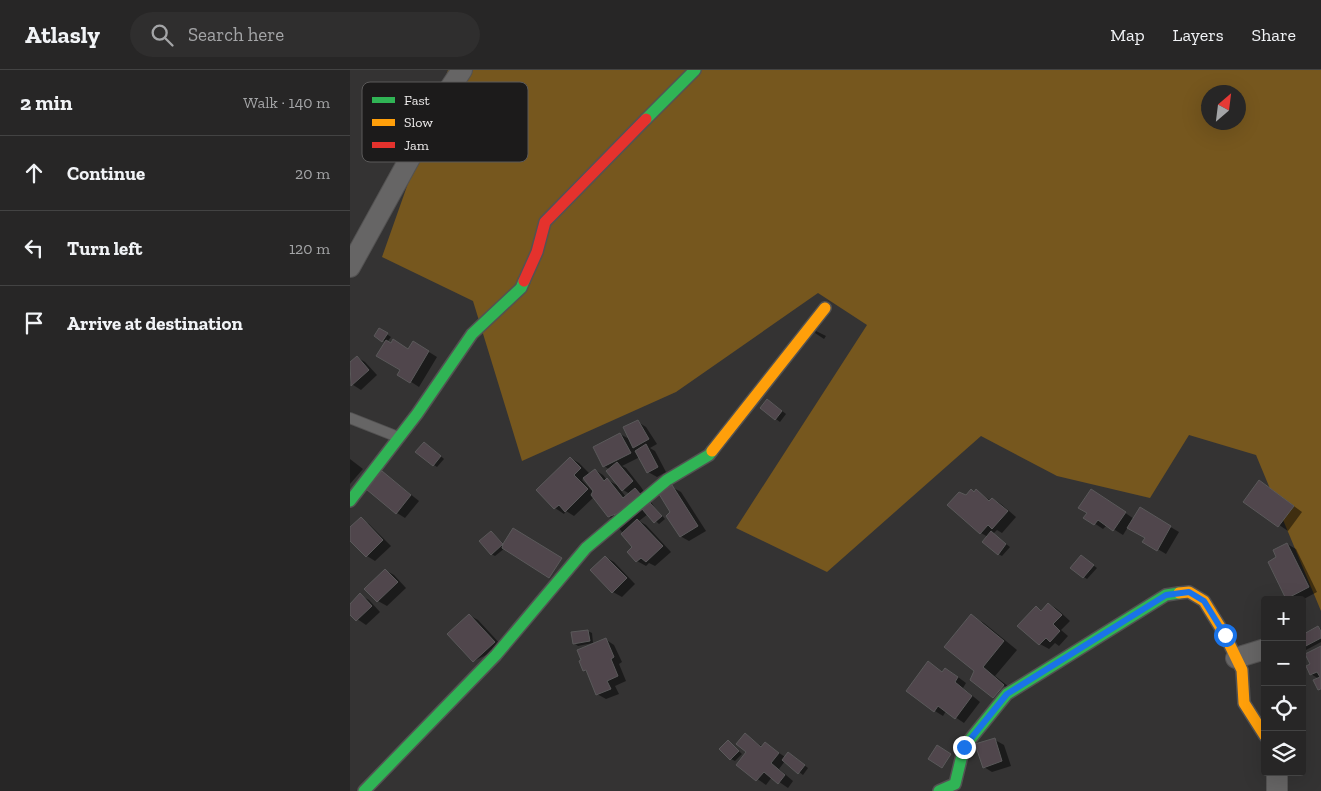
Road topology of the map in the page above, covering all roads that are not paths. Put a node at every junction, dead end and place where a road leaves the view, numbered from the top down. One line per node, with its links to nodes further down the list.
1 (462, 70): 3 (street)
2 (695, 70): 8 (street)
3 (454, 82)
4 (408, 162): 5 (street)
5 (350, 267)
6 (825, 308): 14 (street)
7 (350, 418): 8 (lane)
8 (399, 437): 9 (street)
9 (350, 501)
10 (1261, 650): 11 (street)
11 (1236, 658): 12 (street); 15 (street)
12 (1262, 731)
13 (1278, 776): 16 (street)
14 (364, 791)
15 (939, 791)
16 (1277, 791)

